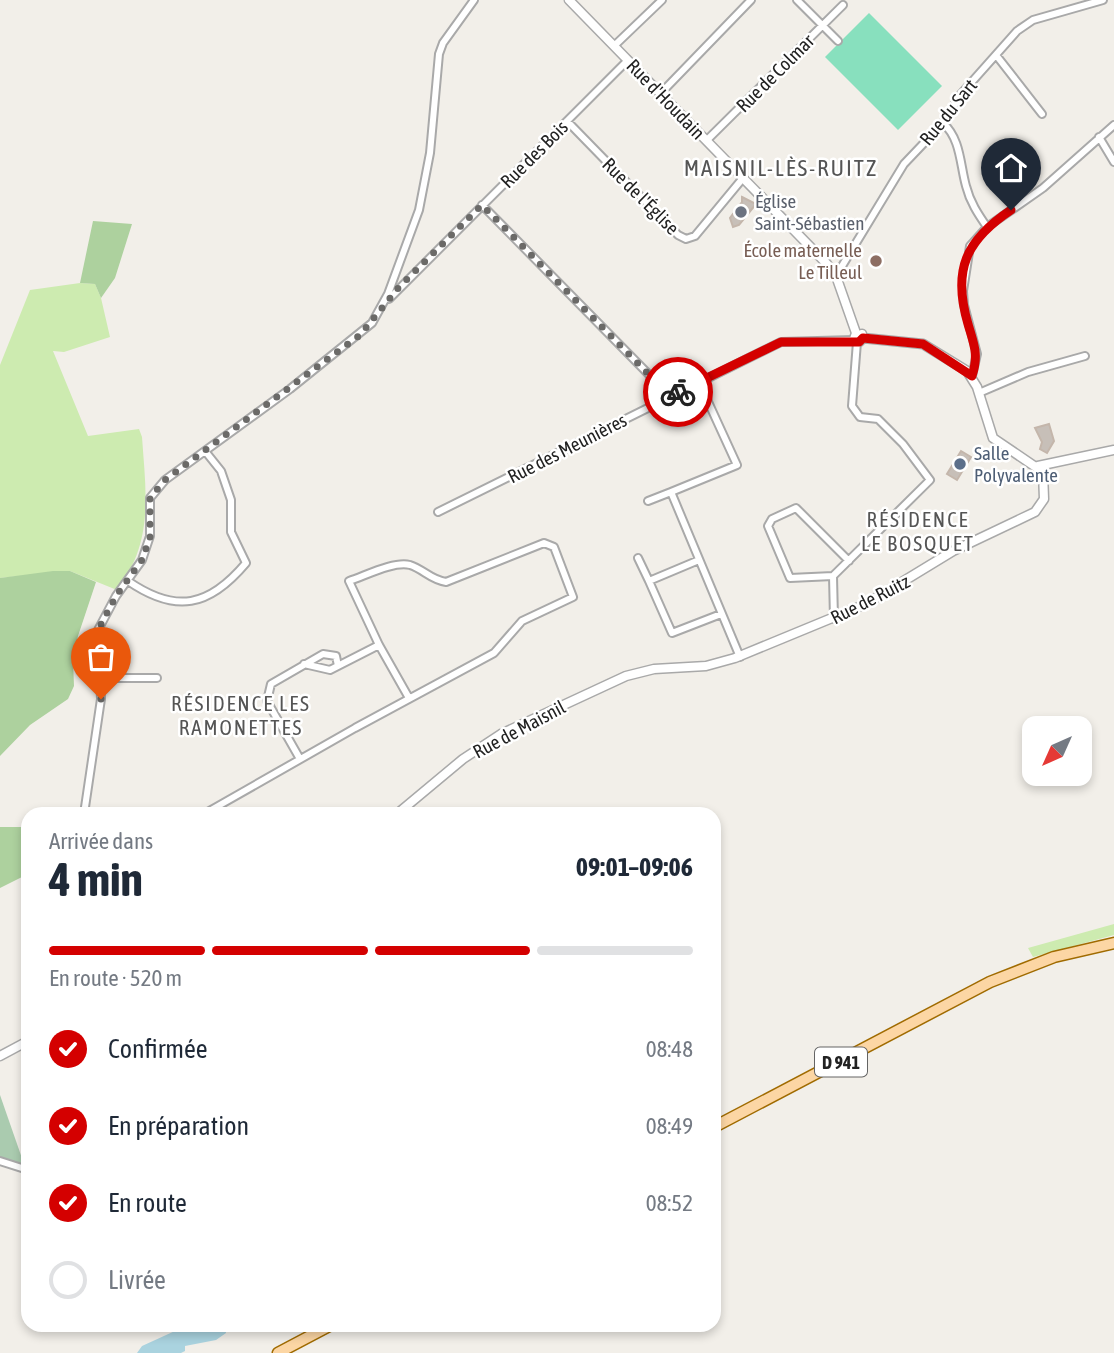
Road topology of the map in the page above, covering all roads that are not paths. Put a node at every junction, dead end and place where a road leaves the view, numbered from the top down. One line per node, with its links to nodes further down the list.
1 (474, 0): 27 (street)
2 (569, 0): 10 (street, Rue d'Houdain)
3 (662, 0): 10 (street)
4 (751, 0): 13 (street)
5 (797, 0): 8 (street)
6 (1103, 0): 11 (street, Rue du Sart)
7 (843, 5): 8 (street, Rue de Colmar)
8 (822, 26): 9 (street); 21 (street, Rue de Colmar)
9 (838, 41)
10 (614, 46): 12 (street, Rue d'Houdain)
11 (996, 55): 14 (street, Rue du Sart); 15 (street)
12 (628, 60): 13 (street, Rue d'Houdain); 16 (street, Rue des Bois)
13 (660, 93): 21 (street, Rue d'Houdain)
14 (951, 111): 17 (street, Rue du Sart); 19 (street)
15 (1042, 114)
16 (567, 121): 23 (street, Rue de l'Église); 24 (street, Rue des Bois)
17 (943, 123): 19 (street); 26 (street, Rue du Sart)
18 (1114, 125): 20 (street)
19 (954, 134): 25 (street)
20 (1100, 137): 22 (street); 25 (street)
21 (707, 141): 23 (street, Rue d'Houdain)
22 (1114, 162)
23 (743, 178): 26 (street, Rue d'Houdain)
24 (482, 205): 27 (street, Rue des Bois); 33 (street)
25 (987, 227): 30 (street)
26 (836, 276): 28 (street, Rue d'Houdain)
27 (381, 308): 35 (street)
28 (857, 339): 30 (street); 31 (street, Rue des Meunières); 42 (street)
29 (1086, 356): 32 (street)
30 (972, 376): 32 (street)
31 (699, 382): 33 (street, Rue des Meunières); 37 (street)
32 (979, 393): 36 (street)
33 (670, 396): 39 (street, Rue des Meunières)
34 (1114, 450): 36 (street)
35 (205, 451): 44 (street); 44 (street)
36 (1043, 468): 47 (street, Rue de Ruitz)
37 (671, 492): 38 (street); 41 (street)
38 (648, 501)
39 (438, 512)
40 (638, 558): 45 (street)
41 (699, 560): 45 (street); 46 (street)
42 (849, 561): 43 (street); 43 (street)
43 (833, 576): 47 (street)
44 (128, 581): 53 (street)
45 (649, 581): 46 (street)
46 (721, 614): 49 (street)
47 (834, 619): 49 (street, Rue de Ruitz)
48 (379, 645): 51 (street); 55 (street); 55 (street)
49 (740, 657): 52 (street, Rue de Ruitz)
50 (304, 664): 51 (street); 51 (street); 56 (street)
51 (338, 666)
52 (654, 669): 59 (street, Rue de Maisnil)
53 (99, 678): 54 (street); 57 (street)
54 (157, 678)
55 (409, 698): 56 (street)
56 (300, 759): 58 (street)
57 (85, 807)
58 (217, 807)
59 (405, 807)
60 (1114, 943): 63 (main road, D 941)
61 (21, 1045): 62 (street)
62 (0, 1056)
63 (721, 1123)
64 (0, 1161): 65 (street)
65 (21, 1168)
66 (318, 1332): 67 (main road)
67 (278, 1353)

